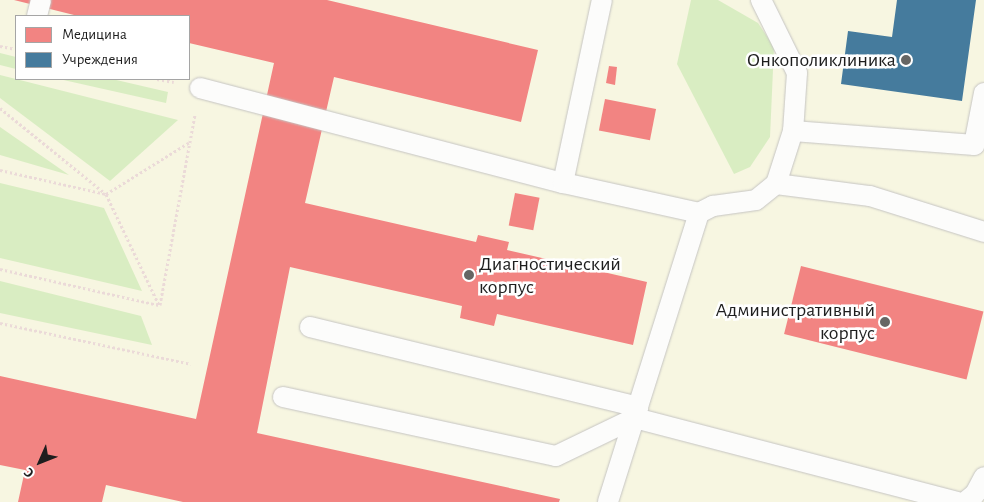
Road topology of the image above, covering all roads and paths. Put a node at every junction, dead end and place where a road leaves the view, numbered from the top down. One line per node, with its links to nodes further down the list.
1 (41, 0): 4 (lane)
2 (602, 0): 13 (lane)
3 (764, 1): 10 (lane)
4 (37, 15)
5 (0, 46): 6 (path)
6 (15, 49)
7 (200, 88): 11 (path); 13 (lane)
8 (984, 92): 10 (lane)
9 (0, 108): 15 (path)
10 (793, 131): 14 (lane)
11 (190, 141): 15 (path); 19 (path)
12 (0, 170): 15 (path)
13 (563, 183): 16 (lane)
14 (776, 184): 16 (lane); 17 (lane)
15 (106, 194): 19 (path)
16 (699, 213): 24 (lane)
17 (984, 232)
18 (0, 269): 19 (path)
19 (160, 306)
20 (0, 323): 22 (path)
21 (310, 327): 24 (lane)
22 (191, 364)
23 (283, 396): 24 (lane)
24 (636, 413): 26 (lane); 27 (lane)
25 (984, 478): 28 (lane)
26 (608, 502)
27 (957, 502)
28 (965, 502)

